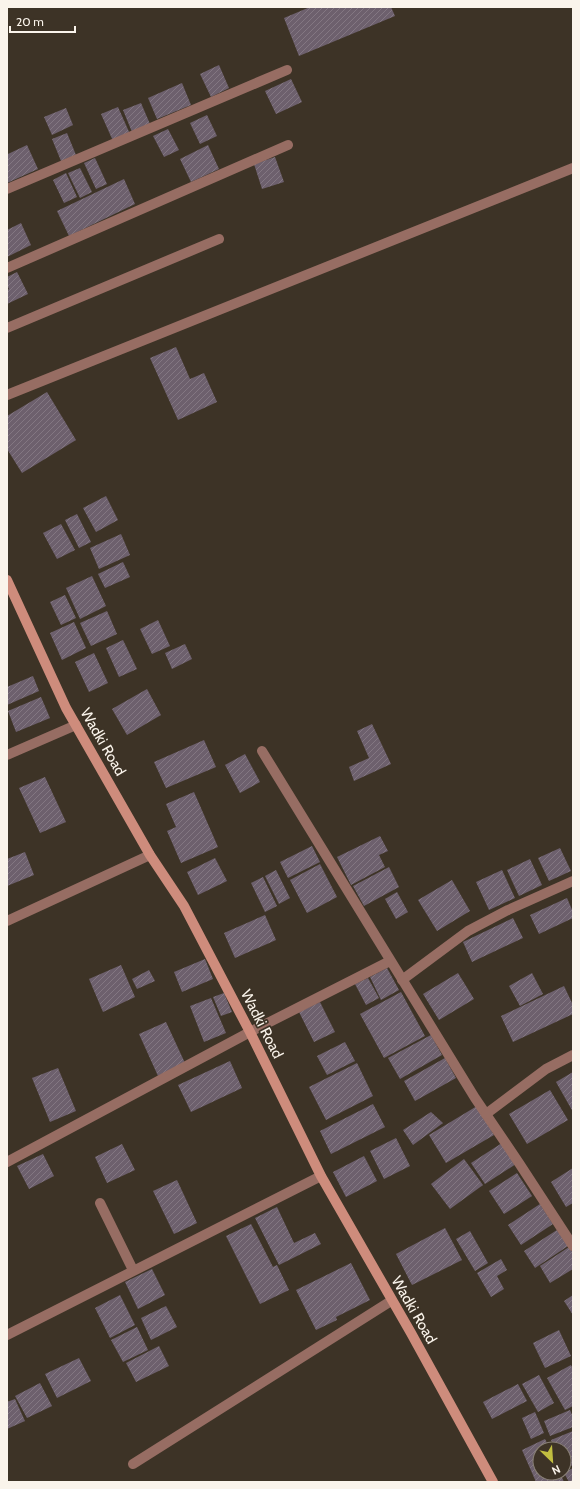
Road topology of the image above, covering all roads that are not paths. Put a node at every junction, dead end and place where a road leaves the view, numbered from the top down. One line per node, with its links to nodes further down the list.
1 (287, 70): 4 (street)
2 (288, 145): 6 (street)
3 (573, 168): 8 (street)
4 (7, 189)
5 (219, 239): 7 (street)
6 (7, 268)
7 (7, 328)
8 (7, 395)
9 (7, 580): 10 (street, Wadki Road)
10 (76, 725): 12 (street); 13 (street, Wadki Road)
11 (262, 751): 16 (street)
12 (7, 754)
13 (150, 855): 15 (street); 18 (street, Wadki Road)
14 (573, 881): 17 (street)
15 (7, 920)
16 (390, 961): 17 (street); 18 (street)
17 (402, 980): 20 (street)
18 (250, 1032): 21 (street); 22 (street, Wadki Road)
19 (573, 1055): 20 (street)
20 (486, 1114): 24 (street)
21 (7, 1162)
22 (320, 1176): 25 (street); 26 (street, Wadki Road)
23 (100, 1203): 25 (street)
24 (573, 1246)
25 (134, 1270): 27 (street)
26 (391, 1301): 28 (street); 29 (street, Wadki Road)
27 (7, 1335)
28 (132, 1464)
29 (493, 1482)

